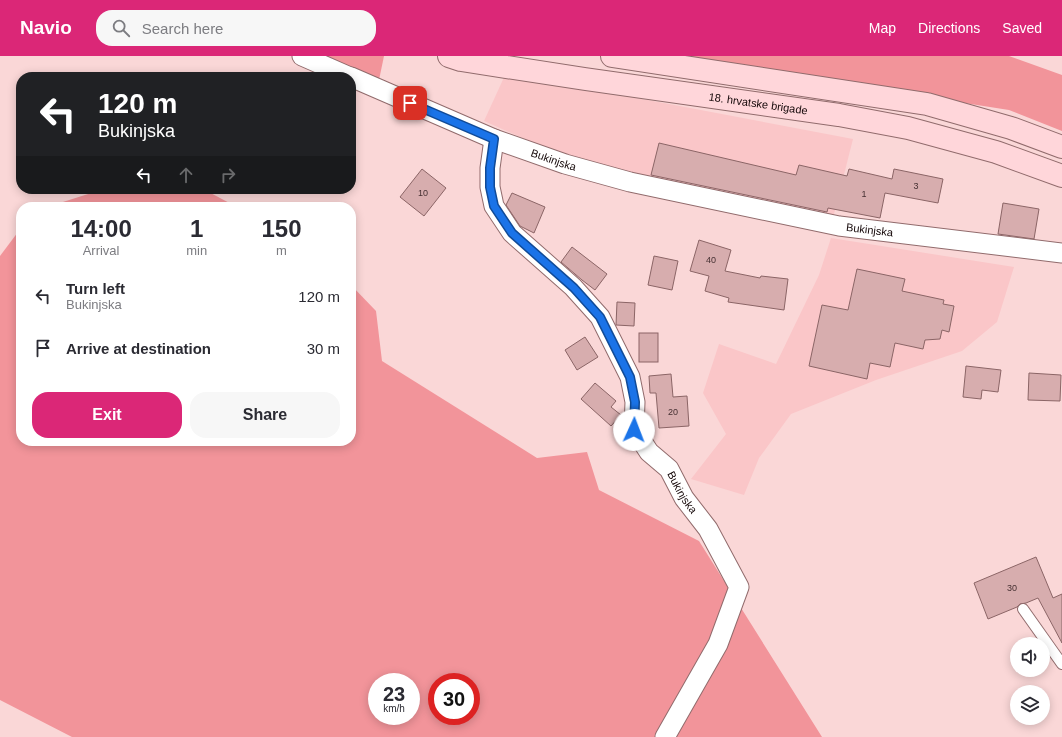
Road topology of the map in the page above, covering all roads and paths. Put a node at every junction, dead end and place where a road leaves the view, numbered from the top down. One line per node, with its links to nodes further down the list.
1 (302, 56): 4 (street, Bukinjska)
2 (449, 56): 8 (main road, 18. hrvatske brigade)
3 (612, 56): 7 (main road)
4 (339, 72)
5 (356, 79): 6 (street, Bukinjska)
6 (494, 139): 9 (street, Bukinjska); 12 (street, Bukinjska)
7 (1062, 147)
8 (1062, 176)
9 (1062, 253)
10 (1023, 609): 11 (lane)
11 (1062, 664)
12 (665, 737)

